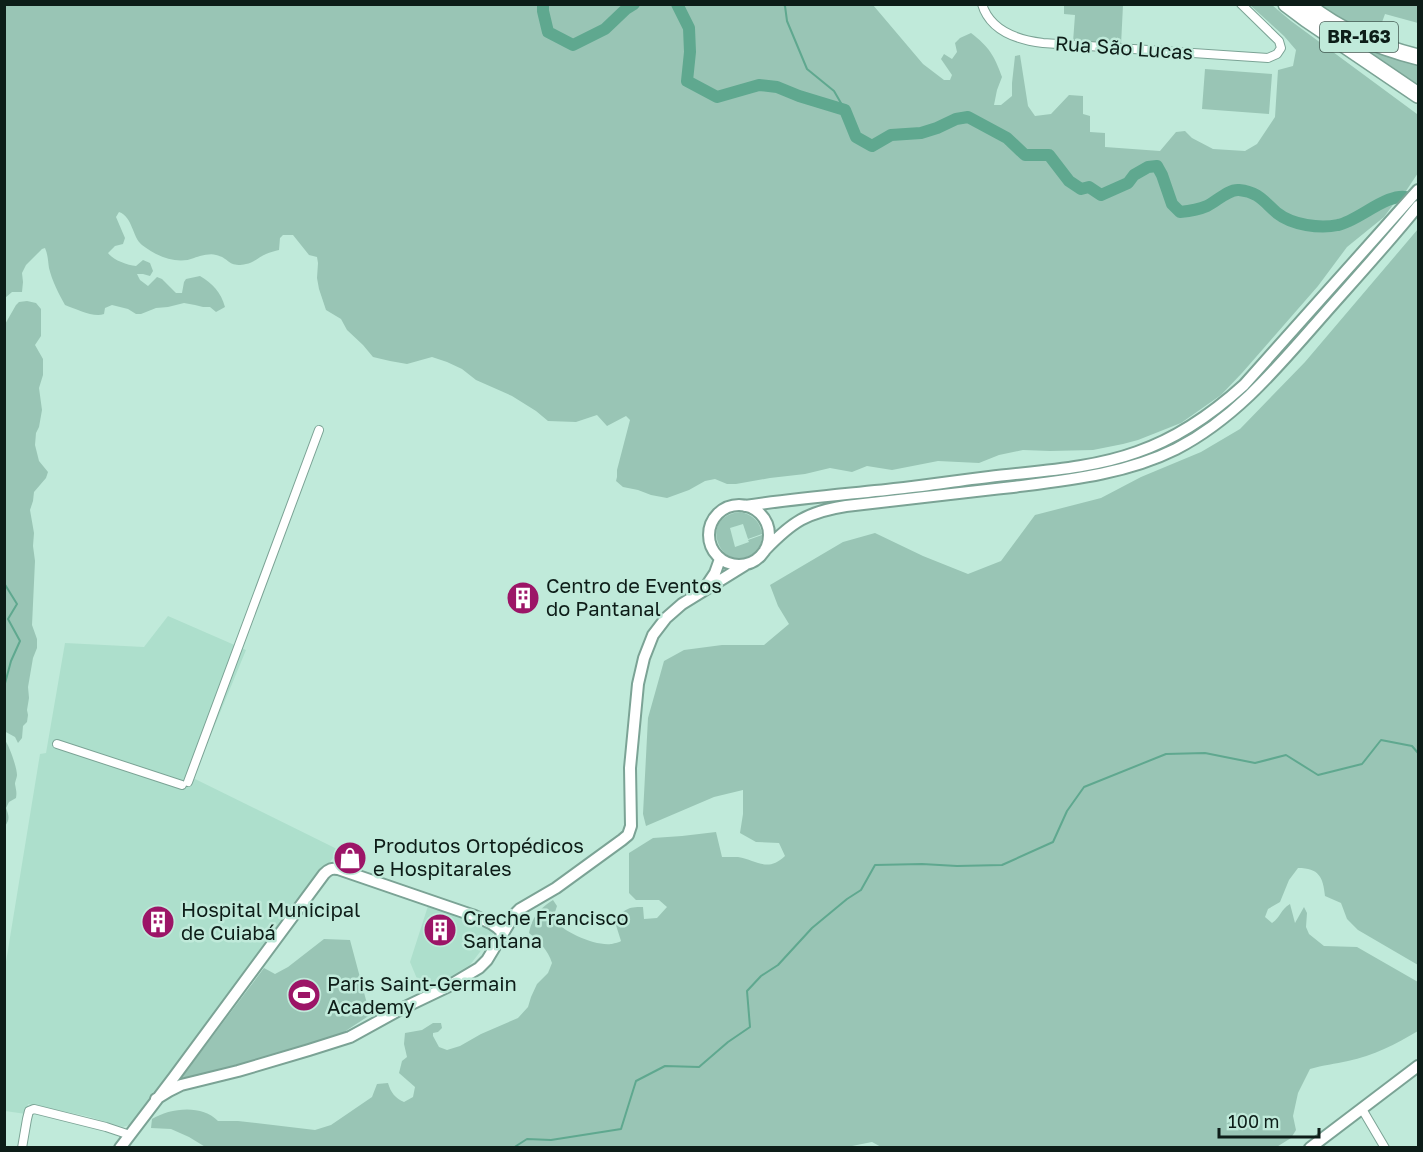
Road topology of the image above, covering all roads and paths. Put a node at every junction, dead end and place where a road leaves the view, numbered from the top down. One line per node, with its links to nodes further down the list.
1 (982, 4): 2 (street, Rua São Lucas)
2 (1241, 4)
3 (1287, 4): 6 (highway, BR-163)
4 (1306, 4): 5 (highway, BR-163)
5 (1419, 57)
6 (1419, 95)
7 (1419, 190): 9 (main road)
8 (1419, 206): 9 (main road)
9 (1403, 217): 11 (main road); 12 (main road)
10 (319, 430): 16 (street)
11 (746, 506): 12 (main road); 13 (main road)
12 (765, 550): 14 (main road)
13 (720, 559): 14 (main road); 15 (main road)
14 (745, 565): 15 (main road)
15 (703, 590): 17 (main road)
16 (57, 744)
17 (514, 915): 18 (main road); 19 (main road)
18 (487, 921): 19 (main road); 21 (main road)
19 (503, 933): 21 (main road)
20 (1419, 1066): 22 (main road)
21 (178, 1081): 23 (main road)
22 (1362, 1109): 26 (main road); 27 (street)
23 (130, 1135): 24 (street); 25 (main road)
24 (22, 1148)
25 (120, 1148)
26 (1310, 1148)
27 (1385, 1148)

